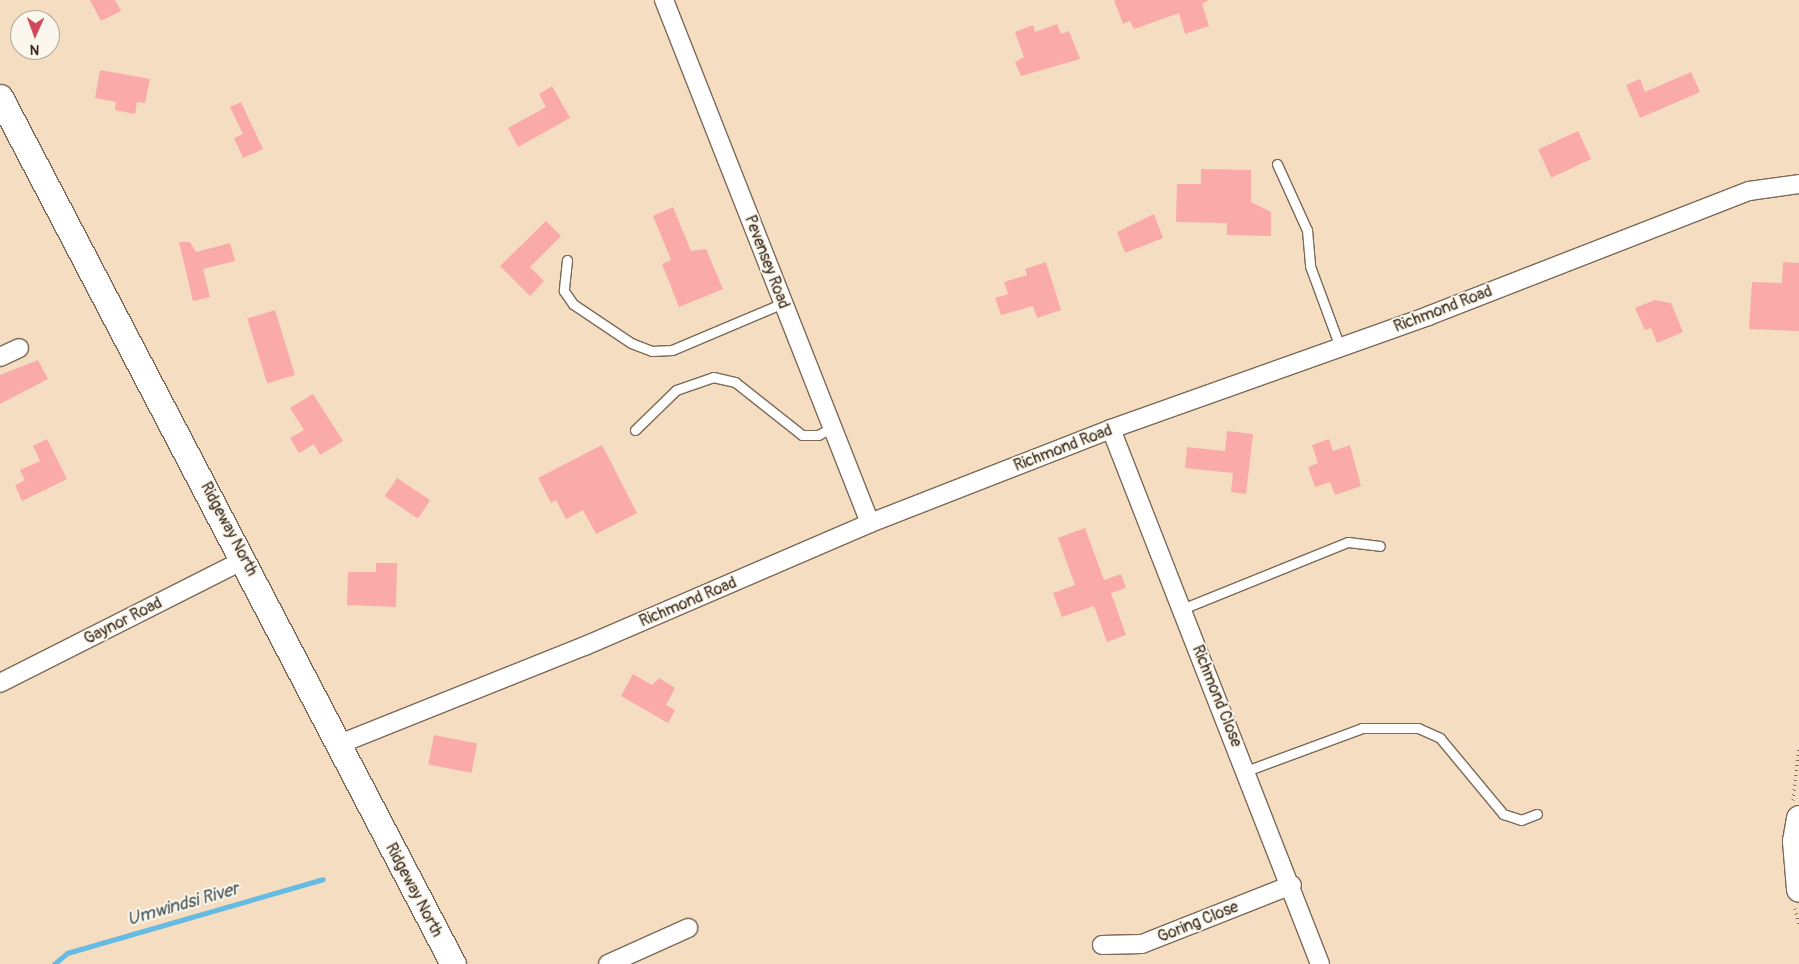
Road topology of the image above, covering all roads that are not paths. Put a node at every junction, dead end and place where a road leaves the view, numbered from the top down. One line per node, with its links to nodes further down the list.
1 (664, 0): 6 (street, Pevensey Road)
2 (0, 97): 15 (street, Ridgeway North)
3 (1277, 164): 7 (lane)
4 (1799, 184): 7 (street, Richmond Road)
5 (567, 260): 6 (lane)
6 (783, 303): 10 (street, Pevensey Road)
7 (1340, 347): 11 (street, Richmond Road)
8 (19, 348): 9 (street)
9 (0, 357)
10 (831, 428): 12 (lane); 13 (street, Pevensey Road)
11 (1111, 429): 13 (street, Richmond Road); 16 (street, Richmond Close)
12 (635, 430)
13 (870, 523): 18 (street, Richmond Road)
14 (1380, 546): 16 (lane)
15 (245, 559): 17 (street, Gaynor Road); 18 (street, Ridgeway North)
16 (1182, 609): 19 (street, Richmond Close)
17 (0, 683)
18 (338, 745): 26 (street, Ridgeway North)
19 (1246, 771): 20 (lane); 22 (street, Richmond Close)
20 (1537, 814)
21 (1799, 818): 23 (street)
22 (1292, 885): 25 (street, Goring Close); 28 (street, Richmond Close)
23 (1799, 889)
24 (688, 928): 27 (street)
25 (1102, 945)
26 (453, 964)
27 (608, 964)
28 (1320, 964)

